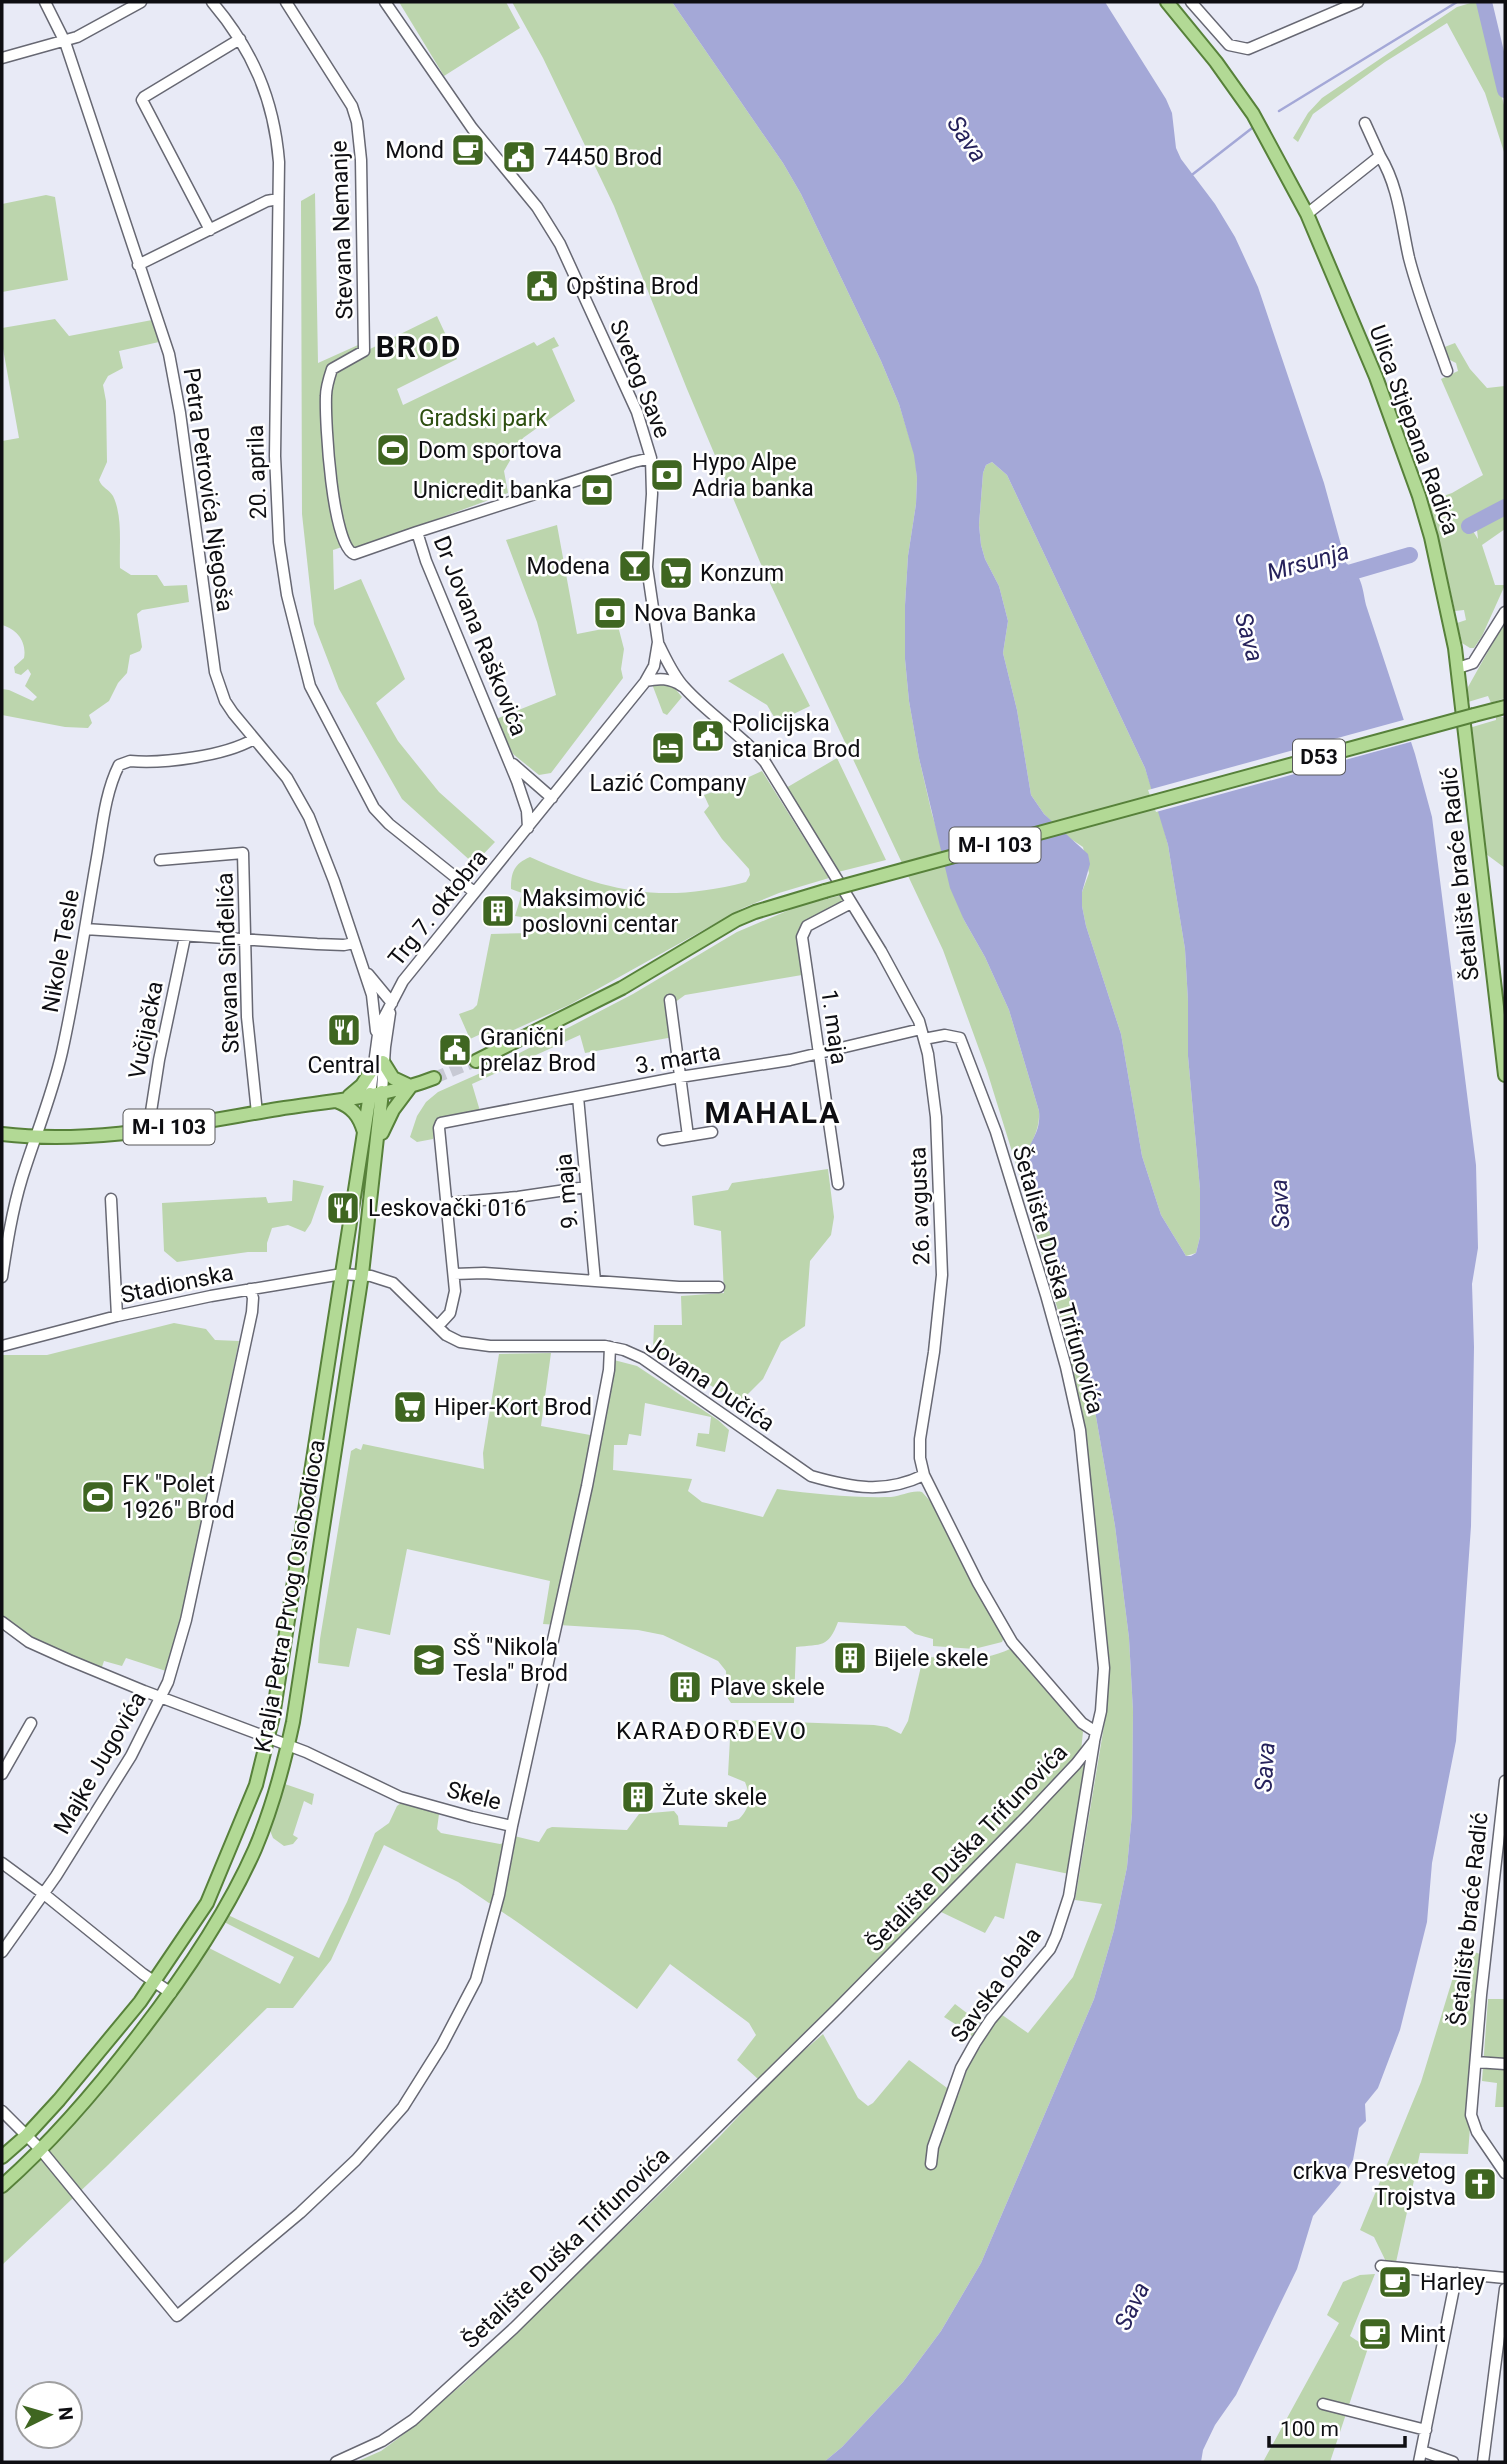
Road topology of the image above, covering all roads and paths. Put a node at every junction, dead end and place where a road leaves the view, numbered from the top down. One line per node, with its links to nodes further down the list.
1 (45, 2): 10 (street, Petra Petrovića Njegoša)
2 (141, 2): 10 (street)
3 (212, 2): 9 (street, 20. aprila)
4 (286, 2): 20 (street, Stevana Nemanje)
5 (385, 2): 19 (street, Svetog Save)
6 (1167, 2): 15 (main road, Ulica Stjepana Radića)
7 (1191, 2): 8 (street)
8 (1358, 2)
9 (240, 39): 14 (street, 20. aprila); 16 (street)
10 (65, 42): 11 (street); 17 (street, Petra Petrovića Njegoša)
11 (2, 58)
12 (1365, 123): 13 (street)
13 (1380, 156): 15 (street); 18 (street)
14 (278, 200): 16 (street); 33 (street, 20. aprila)
15 (1307, 214): 23 (main road, Ulica Stjepana Radića)
16 (210, 230): 17 (street)
17 (138, 265): 27 (street, Petra Petrovića Njegoša)
18 (1447, 370)
19 (651, 458): 20 (street, Dr Jovana Raškovića); 22 (street, Svetog Save)
20 (417, 532): 28 (street, Dr Jovana Raškovića)
21 (1505, 612): 23 (street)
22 (659, 642): 24 (street, Trg 7. oktobra); 25 (street, 26. avgusta)
23 (1458, 668): 48 (main road, Šetalište braće Radić)
24 (646, 681): 25 (street); 29 (street, Trg 7. oktobra)
25 (684, 687): 34 (street, 26. avgusta)
26 (1505, 707): 30 (main road, D53, bridge)
27 (254, 739): 35 (street, Nikole Tesle); 38 (street, Petra Petrovića Njegoša)
28 (508, 759): 29 (street); 31 (street, Dr Jovana Raškovića)
29 (552, 798): 31 (street, Trg 7. oktobra)
30 (1165, 799): 46 (main road, M-I 103, bridge)
31 (528, 829): 33 (street, Trg 7. oktobra)
32 (160, 860): 37 (street, Stevana Sinđelića)
33 (474, 892): 39 (street, Trg 7. oktobra)
34 (851, 903): 43 (street, 26. avgusta); 45 (street, 1. maja)
35 (85, 929): 36 (street); 60 (street, Nikole Tesle)
36 (185, 937): 37 (street); 56 (street, Vučijačka)
37 (244, 940): 38 (street); 55 (street, Stevana Sinđelića)
38 (354, 943): 40 (street, Petra Petrovića Njegoša)
39 (403, 981): 40 (street); 42 (street, Trg 7. oktobra)
40 (374, 991): 42 (street, Petra Petrovića Njegoša); 44 (street)
41 (670, 1000): 49 (street)
42 (392, 1003): 44 (street); 47 (street)
43 (923, 1034): 45 (street, 3. marta); 79 (street, 26. avgusta); 83 (street, Šetalište Duška Trifunovića)
44 (376, 1042): 47 (street)
45 (819, 1054): 49 (street, 3. marta); 64 (street, 1. maja)
46 (476, 1061)
47 (378, 1065): 51 (main road); 52 (street); 54 (main road)
48 (1505, 1075)
49 (680, 1077): 53 (street, 3. marta); 61 (street)
50 (435, 1078): 51 (main road, M-I 103)
51 (411, 1086): 52 (main road, M-I 103); 63 (main road)
52 (376, 1093): 54 (main road, M-I 103); 58 (main road, Kralja Petra Prvog Oslobodioca); 63 (main road, Kralja Petra Prvog Oslobodioca)
53 (578, 1097): 65 (street, 9. maja); 67 (street, 3. marta)
54 (335, 1100): 55 (main road, M-I 103); 58 (main road)
55 (257, 1113): 56 (main road, M-I 103)
56 (148, 1130): 60 (main road, M-I 103)
57 (712, 1132): 61 (street)
58 (365, 1133): 68 (main road, Kralja Petra Prvog Oslobodioca)
59 (2, 1135): 60 (main road, M-I 103)
60 (37, 1136): 71 (street, Nikole Tesle)
61 (688, 1136): 62 (street)
62 (663, 1140)
63 (373, 1160): 69 (main road, Kralja Petra Prvog Oslobodioca)
64 (838, 1184)
65 (586, 1187): 67 (street); 72 (street, 9. maja)
66 (111, 1199): 75 (street)
67 (449, 1203): 70 (street)
68 (342, 1274): 69 (street, Stadionska); 74 (street, Stadionska); 84 (main road, Kralja Petra Prvog Oslobodioca)
69 (362, 1274): 76 (street, Jovana Dučića); 85 (main road, Kralja Petra Prvog Oslobodioca)
70 (454, 1274): 72 (street); 76 (street)
71 (2, 1277)
72 (595, 1282): 73 (street)
73 (719, 1287)
74 (250, 1289): 75 (street, Stadionska); 81 (street, Majke Jugovića)
75 (117, 1316): 77 (street, Stadionska)
76 (438, 1326): 78 (street, Jovana Dučića)
77 (2, 1346)
78 (610, 1347): 79 (street, Jovana Dučića); 88 (street, Skele)
79 (924, 1475): 83 (street, 26. avgusta)
80 (2, 1622): 81 (street, Skele)
81 (160, 1698): 84 (street, Skele); 90 (street, Majke Jugovića)
82 (31, 1723): 86 (street)
83 (1095, 1736): 100 (street, Savska obala); 110 (street, Šetalište Duška Trifunovića)
84 (268, 1738): 85 (street, Skele); 92 (main road, Kralja Petra Prvog Oslobodioca)
85 (289, 1745): 88 (street, Skele); 93 (main road, Kralja Petra Prvog Oslobodioca)
86 (2, 1774)
87 (1505, 1781): 94 (street, Šetalište braće Radić)
88 (512, 1826): 98 (street)
89 (2, 1863): 90 (street)
90 (44, 1894): 91 (street, Majke Jugovića); 92 (street)
91 (2, 1952)
92 (155, 1982): 93 (street); 97 (main road, Kralja Petra Prvog Oslobodioca)
93 (171, 1993): 98 (main road, Kralja Petra Prvog Oslobodioca)
94 (1476, 2062): 95 (street); 101 (street, Šetalište braće Radić)
95 (1505, 2064)
96 (2, 2111): 97 (street)
97 (26, 2136): 98 (street); 99 (main road, Kralja Petra Prvog Oslobodioca)
98 (41, 2150): 102 (main road, Kralja Petra Prvog Oslobodioca)
99 (2, 2157)
100 (931, 2164)
101 (1505, 2173)
102 (2, 2186)
103 (1381, 2266): 104 (street)
104 (1457, 2273): 105 (street); 108 (street)
105 (1505, 2278)
106 (1505, 2289): 113 (street)
107 (1323, 2404): 108 (street)
108 (1426, 2430): 109 (street)
109 (1422, 2451): 111 (street); 112 (street)
110 (336, 2462)
111 (1419, 2462)
112 (1453, 2462)
113 (1483, 2462)

